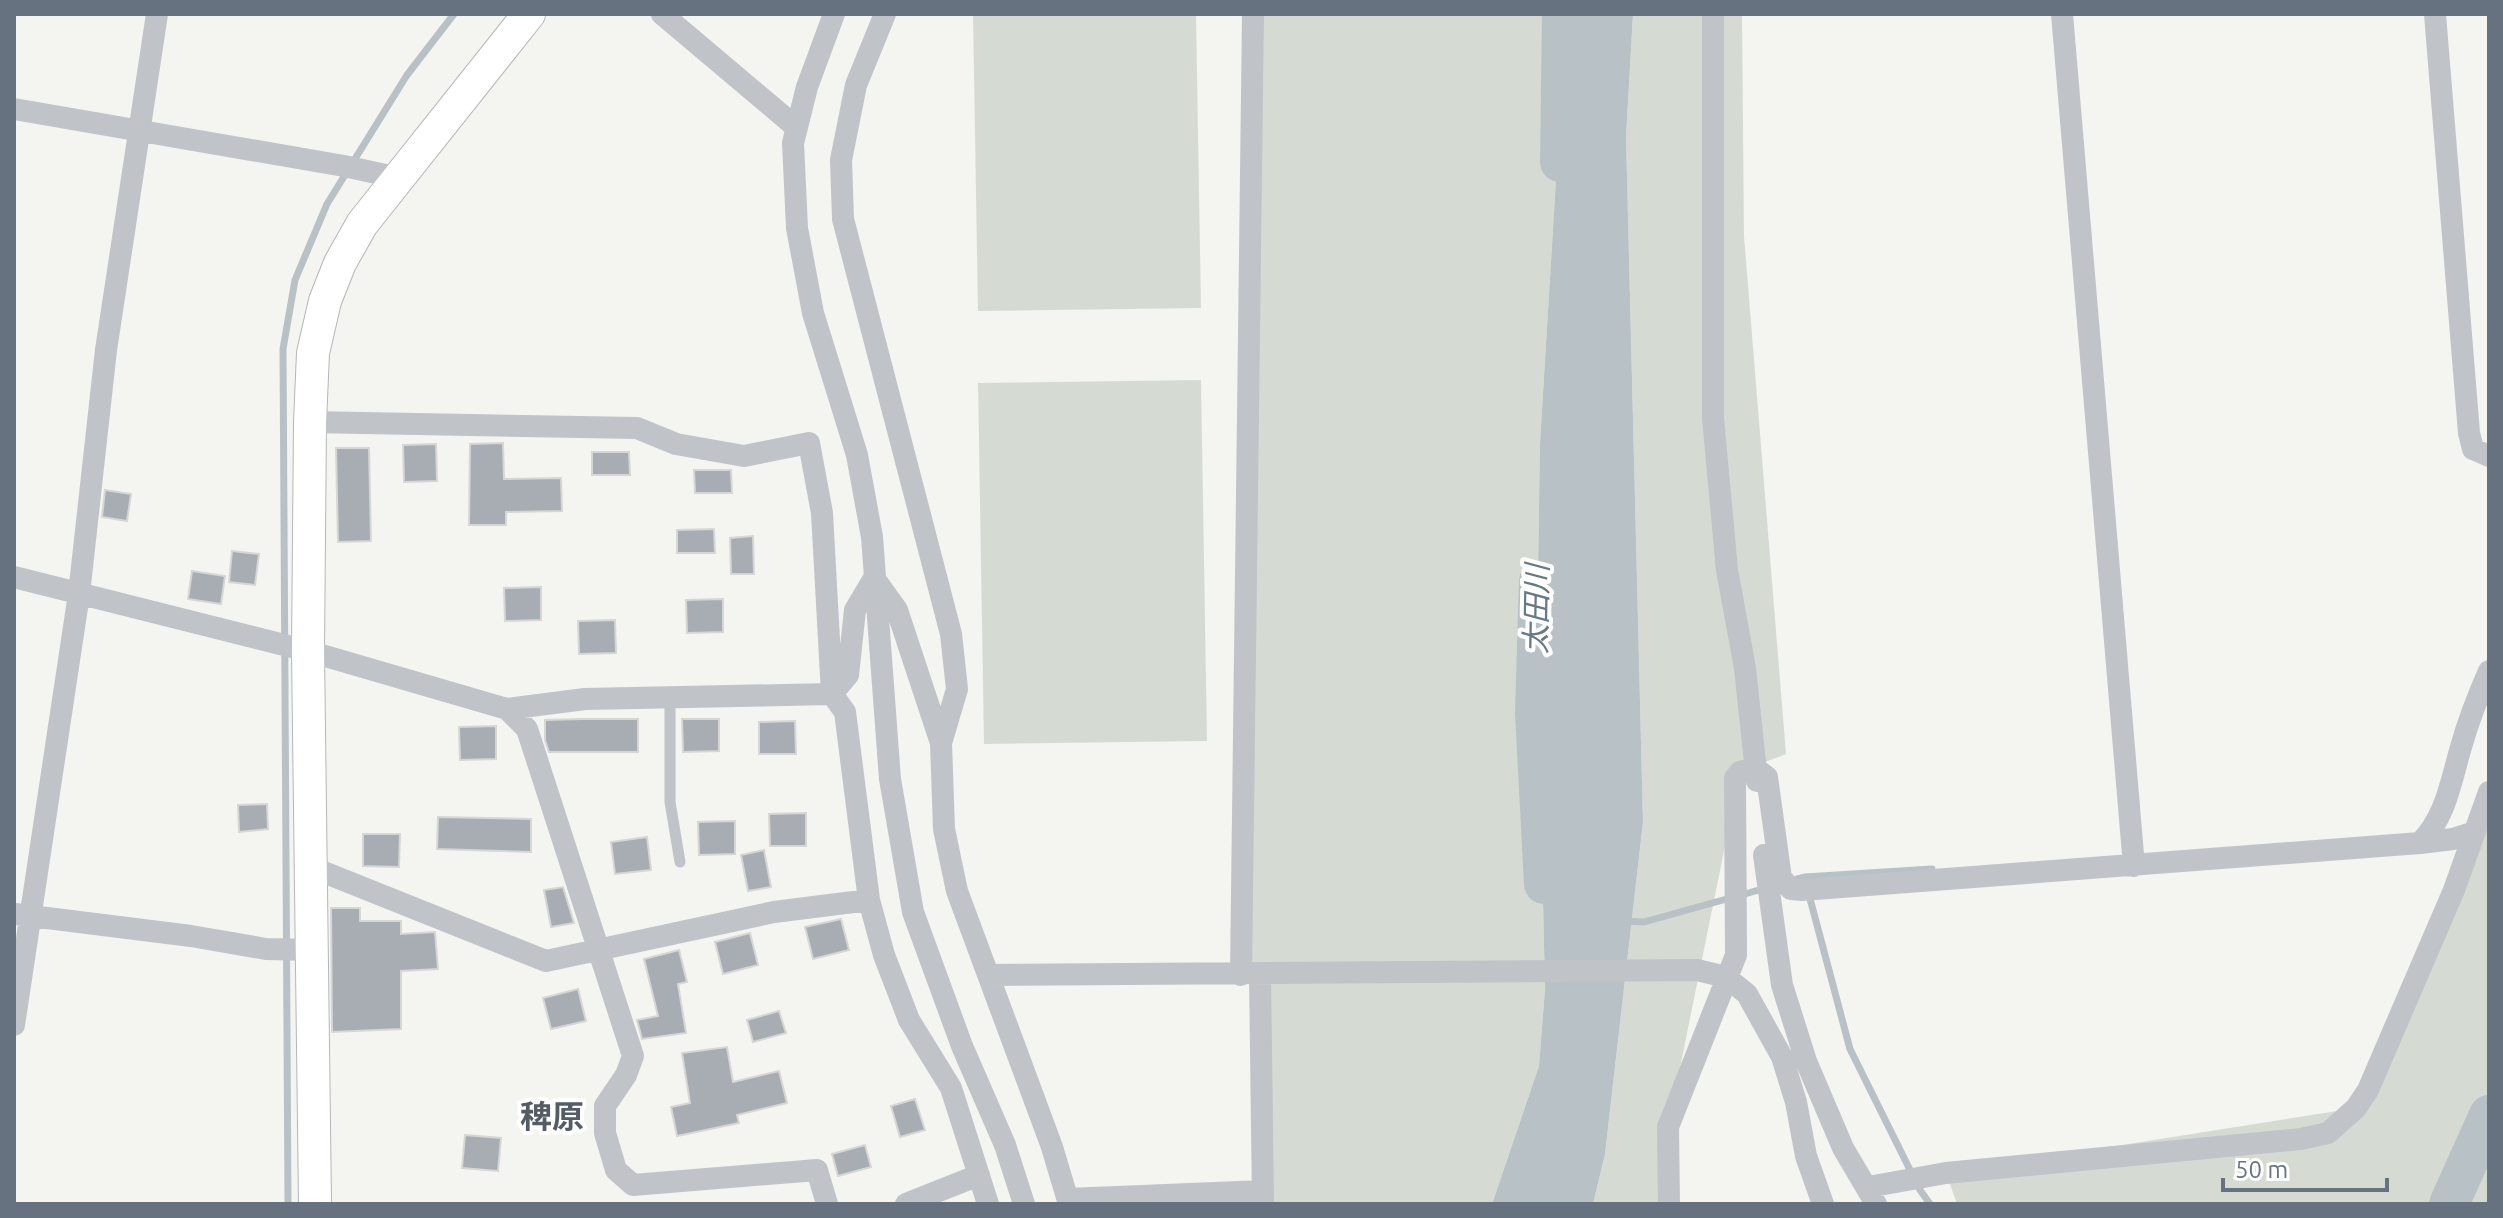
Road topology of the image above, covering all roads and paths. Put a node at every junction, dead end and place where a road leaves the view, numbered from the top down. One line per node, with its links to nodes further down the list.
1 (157, 14): 12 (street)
2 (529, 14): 13 (street)
3 (662, 14): 11 (street)
4 (834, 14): 11 (street)
5 (885, 14): 24 (street)
6 (1253, 14): 36 (street)
7 (1713, 14): 25 (street)
8 (2062, 14): 30 (street)
9 (2435, 14): 15 (street)
10 (14, 109): 12 (street)
11 (797, 128): 17 (street)
12 (140, 130): 13 (street); 18 (street)
13 (399, 178): 14 (street)
14 (310, 422): 19 (street); 21 (street)
15 (2489, 456)
16 (14, 577): 18 (street)
17 (874, 578): 21 (street); 24 (street); 49 (street)
18 (79, 594): 19 (street); 33 (street)
19 (308, 651): 23 (street); 31 (street)
20 (2489, 671): 28 (street)
21 (832, 694): 22 (street); 32 (street)
22 (670, 697): 23 (street); 29 (lane)
23 (507, 709): 35 (street)
24 (941, 743): 37 (street)
25 (1755, 768): 30 (street); 38 (street); 42 (street)
26 (2489, 792): 27 (street)
27 (2475, 832): 28 (street); 42 (street)
28 (2420, 843): 30 (street)
29 (680, 862)
30 (2134, 866)
31 (311, 867): 34 (street); 35 (street)
32 (869, 900): 35 (street); 40 (street)
33 (21, 915): 34 (street); 39 (street)
34 (312, 950): 45 (street)
35 (599, 951): 41 (street)
36 (1259, 974): 37 (street); 38 (street); 43 (street)
37 (989, 975): 44 (street)
38 (1726, 977): 50 (street); 51 (street)
39 (14, 1025)
40 (979, 1175): 47 (street); 48 (street)
41 (642, 1194): 46 (street)
42 (1872, 1196)
43 (1263, 1198): 44 (street)
44 (1069, 1202)
45 (315, 1204)
46 (827, 1204)
47 (906, 1204)
48 (988, 1204)
49 (1024, 1204)
50 (1669, 1204)
51 (1823, 1204)

